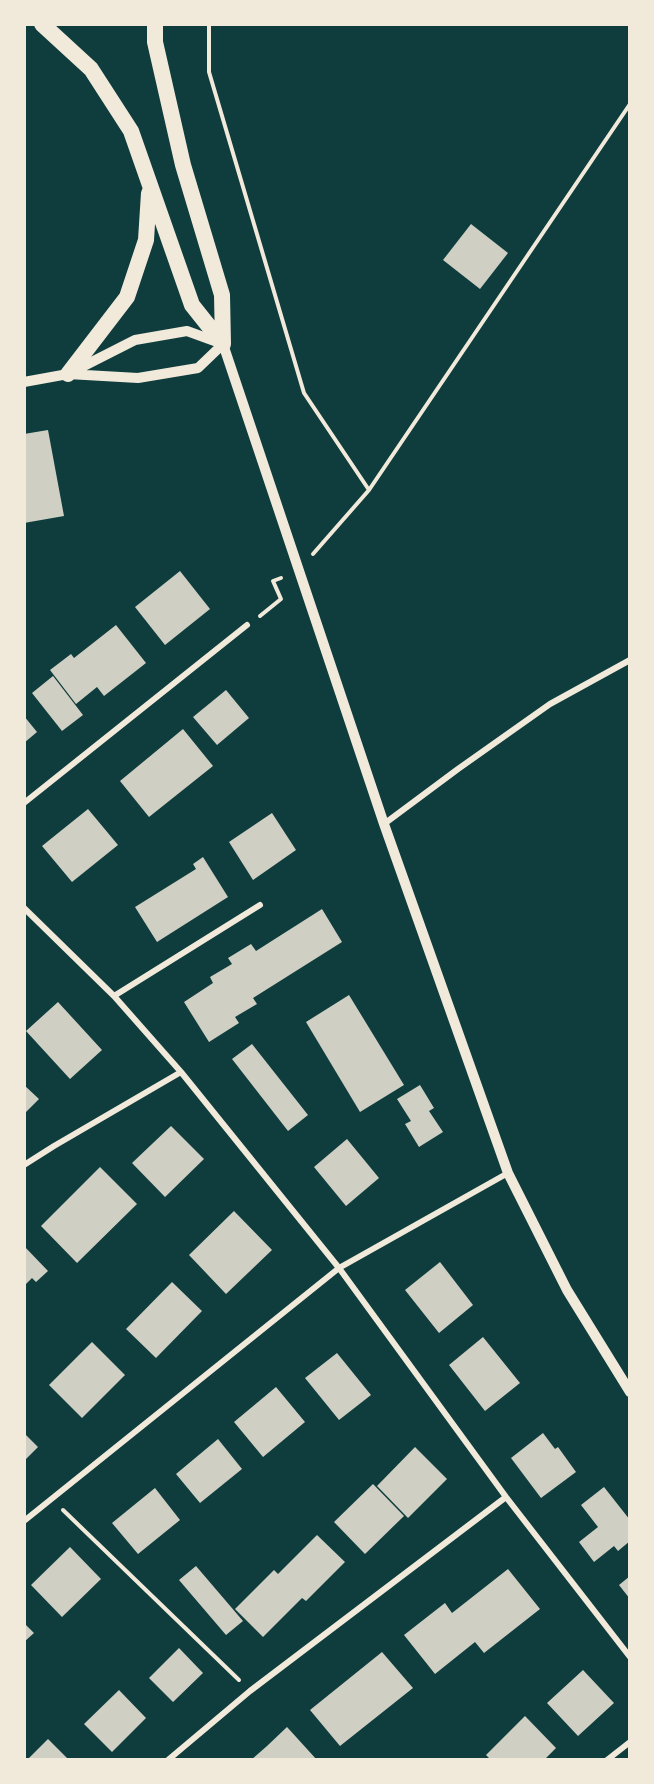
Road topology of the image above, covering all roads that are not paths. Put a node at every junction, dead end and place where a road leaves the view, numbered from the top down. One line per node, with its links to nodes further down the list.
1 (42, 24): 3 (highway)
2 (155, 24): 4 (highway)
3 (149, 183): 4 (highway); 5 (highway)
4 (223, 344): 5 (street); 5 (street); 10 (street)
5 (68, 374): 6 (street)
6 (24, 382)
7 (247, 625): 9 (street)
8 (630, 660): 10 (street)
9 (24, 803)
10 (384, 824): 16 (street)
11 (260, 904): 13 (street)
12 (24, 908): 13 (street)
13 (114, 996): 14 (street)
14 (181, 1072): 15 (street); 17 (street)
15 (24, 1165)
16 (508, 1173): 17 (street); 18 (street)
17 (339, 1268): 19 (street); 20 (street)
18 (630, 1392)
19 (506, 1497): 21 (street); 23 (street)
20 (24, 1521)
21 (630, 1657)
22 (630, 1742): 24 (street)
23 (168, 1760)
24 (608, 1760)

